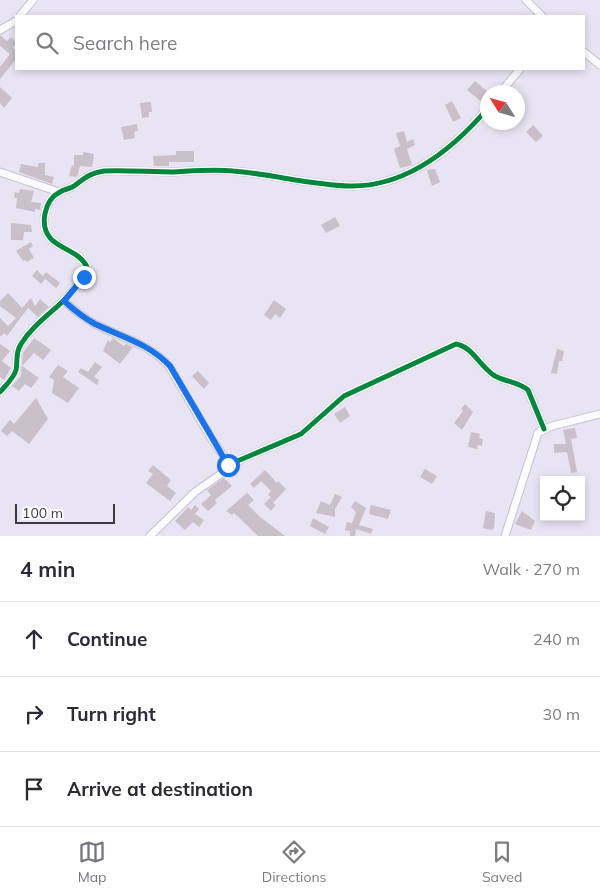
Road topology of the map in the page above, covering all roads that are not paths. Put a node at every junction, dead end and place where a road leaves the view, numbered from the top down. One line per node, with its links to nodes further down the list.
1 (33, 0): 3 (street)
2 (526, 0): 4 (street)
3 (21, 15)
4 (541, 15)
5 (15, 22): 6 (street)
6 (0, 30)
7 (585, 53): 8 (street)
8 (600, 64)
9 (519, 70): 10 (street)
10 (507, 85)
11 (480, 118): 13 (street)
12 (0, 172): 13 (street)
13 (59, 192): 14 (street)
14 (64, 301): 15 (street); 18 (street)
15 (0, 392)
16 (600, 414): 17 (street)
17 (544, 429): 18 (street); 20 (street)
18 (228, 465): 19 (street)
19 (150, 536)
20 (505, 536)

